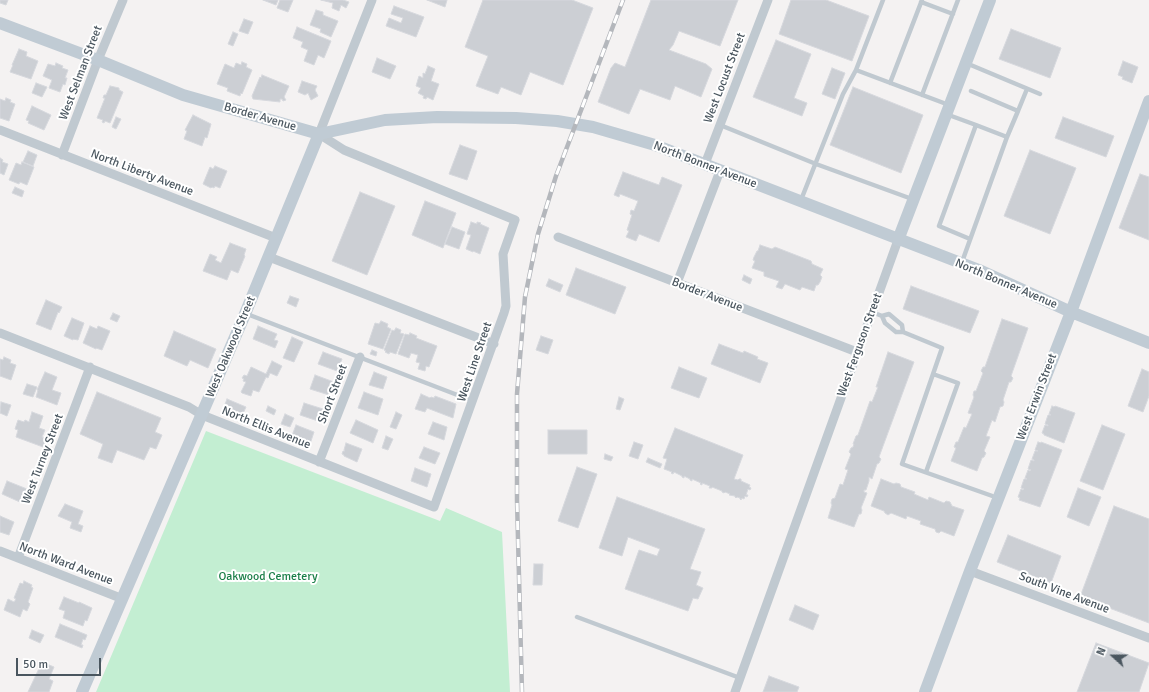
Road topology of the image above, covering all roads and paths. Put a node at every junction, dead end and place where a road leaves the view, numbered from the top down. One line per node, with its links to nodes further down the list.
1 (123, 0): 10 (street, West Selman Street)
2 (372, 0): 24 (street, West Oakwood Street)
3 (768, 0): 22 (street, West Locust Street)
4 (883, 0): 12 (lane)
5 (958, 0): 8 (lane)
6 (990, 0): 11 (street, West Ferguson Street)
7 (922, 1): 8 (lane); 13 (lane)
8 (953, 14): 17 (lane)
9 (0, 23): 10 (street, Border Avenue)
10 (98, 60): 24 (street, Border Avenue); 26 (street, West Selman Street)
11 (966, 63): 14 (lane); 19 (street, West Ferguson Street)
12 (856, 70): 13 (lane); 28 (lane)
13 (890, 83): 17 (lane)
14 (1027, 89): 16 (lane); 20 (lane)
15 (971, 91): 20 (lane)
16 (1040, 94)
17 (922, 95): 19 (lane)
18 (1149, 101): 41 (street, West Erwin Street)
19 (948, 110): 21 (lane); 30 (street, West Ferguson Street)
20 (1018, 111): 25 (lane)
21 (976, 125): 25 (lane); 35 (lane)
22 (720, 126): 27 (street, West Locust Street); 28 (lane)
23 (0, 130): 26 (street, North Liberty Avenue)
24 (319, 134): 27 (street, North Bonner Avenue); 32 (street, Border Avenue); 34 (street, West Oakwood Street)
25 (1007, 137): 35 (lane)
26 (62, 154): 34 (street, North Liberty Avenue)
27 (705, 164): 29 (street, North Bonner Avenue)
28 (816, 164): 30 (lane); 31 (lane)
29 (720, 171): 31 (street, North Bonner Avenue); 39 (street)
30 (914, 199): 36 (street, West Ferguson Street)
31 (800, 202): 36 (street, North Bonner Avenue)
32 (515, 220): 47 (street, West Line Street)
33 (558, 237): 39 (street, Border Avenue)
34 (276, 238): 37 (street, West Oakwood Street)
35 (970, 239): 38 (lane)
36 (898, 240): 38 (street, North Bonner Avenue); 40 (street, West Ferguson Street)
37 (269, 257): 42 (street, West Oakwood Street); 47 (street)
38 (962, 264): 41 (street, North Bonner Avenue)
39 (677, 283): 48 (street, Border Avenue)
40 (872, 312): 43 (lane); 48 (street, West Ferguson Street)
41 (1071, 312): 46 (street, North Bonner Avenue); 56 (street, West Erwin Street)
42 (245, 314): 49 (lane); 53 (street, West Oakwood Street)
43 (882, 316): 44 (lane); 44 (lane)
44 (903, 332): 51 (lane)
45 (0, 333): 50 (street, North Ellis Avenue)
46 (1149, 343)
47 (494, 344): 52 (street, West Line Street)
48 (857, 352): 64 (street, West Ferguson Street)
49 (360, 357): 52 (lane); 54 (street, Short Street)
50 (90, 367): 53 (street, North Ellis Avenue); 59 (street, West Turney Street)
51 (933, 374): 55 (lane); 55 (lane)
52 (474, 401): 57 (street, West Line Street)
53 (202, 416): 54 (street, North Ellis Avenue); 61 (street, West Oakwood Street)
54 (319, 462): 57 (street, North Ellis Avenue)
55 (926, 472): 56 (lane)
56 (998, 498): 60 (street, West Erwin Street)
57 (434, 507)
58 (0, 551): 59 (street, North Ward Avenue)
59 (18, 558): 61 (street, North Ward Avenue)
60 (970, 571): 63 (street, South Vine Avenue); 67 (street, West Erwin Street)
61 (123, 599): 65 (street, West Oakwood Street)
62 (577, 618): 64 (lane)
63 (1149, 638)
64 (740, 678): 66 (street, West Ferguson Street)
65 (82, 692)
66 (735, 692)
67 (925, 692)

